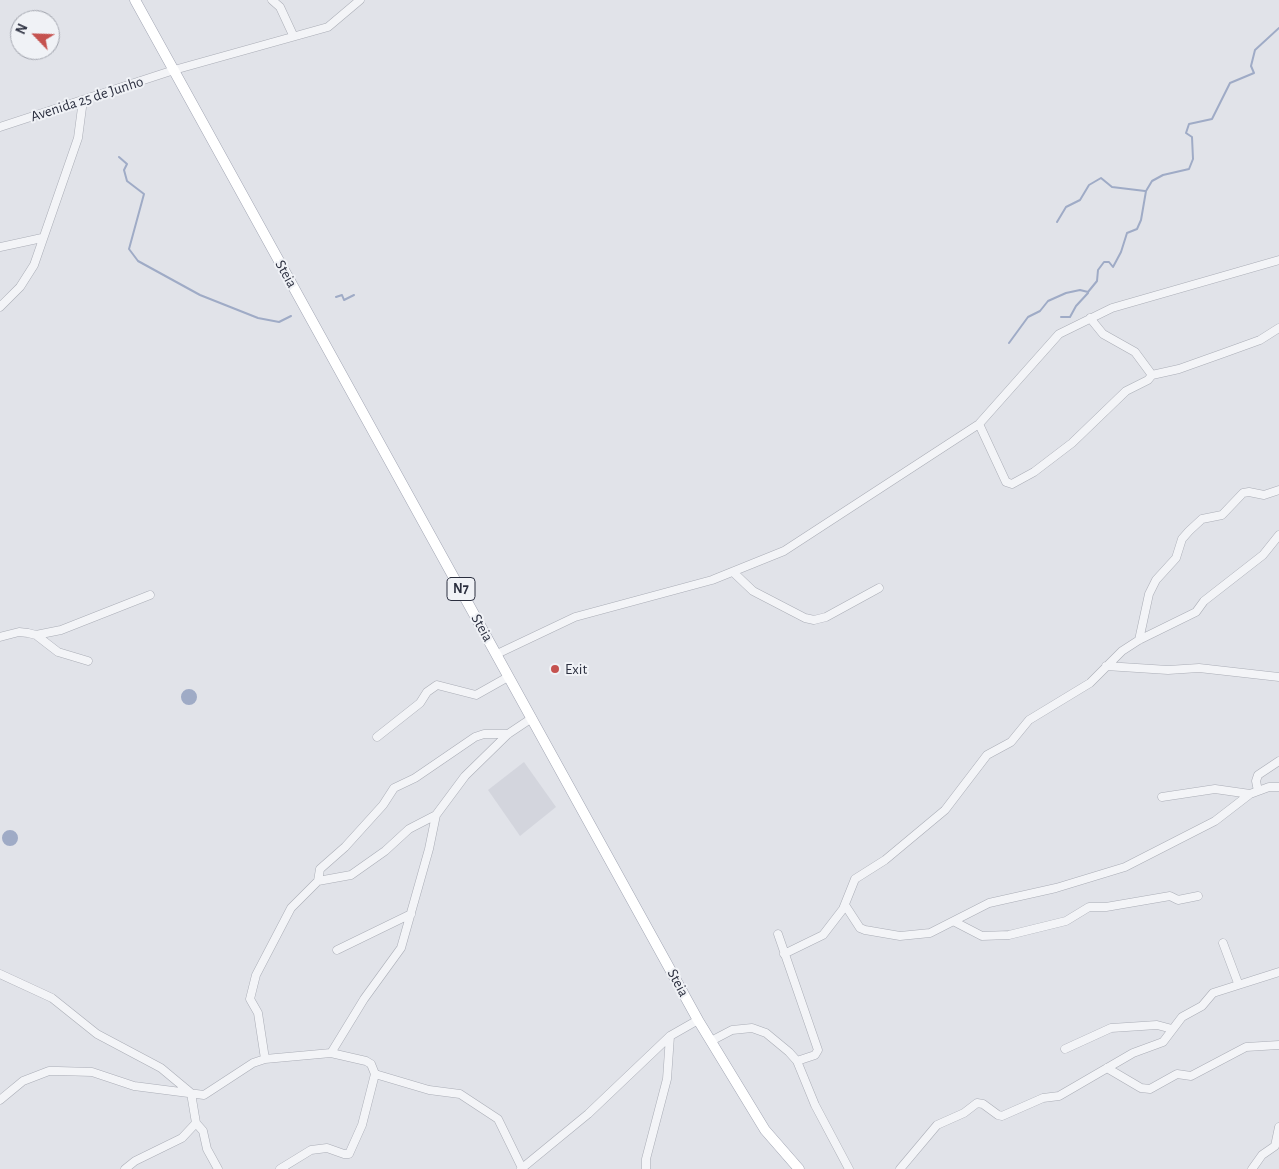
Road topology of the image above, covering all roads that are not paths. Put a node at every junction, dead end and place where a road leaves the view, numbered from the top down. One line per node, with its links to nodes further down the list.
1 (127, 0): 4 (street)
2 (272, 0): 5 (street)
3 (360, 0): 5 (street, Avenida 25 de Junho)
4 (138, 4): 6 (main road, Steia / N7)
5 (293, 35): 6 (street, Avenida 25 de Junho)
6 (174, 70): 7 (street, Avenida 25 de Junho); 25 (main road, Steia / N7)
7 (83, 100): 8 (street, Avenida 25 de Junho); 9 (street)
8 (0, 127)
9 (42, 238): 10 (street); 12 (street)
10 (0, 248)
11 (1279, 260): 13 (street)
12 (0, 306)
13 (1090, 318): 15 (street); 16 (street)
14 (1279, 328): 15 (street)
15 (1152, 375): 16 (street)
16 (979, 424): 19 (street)
17 (1279, 490): 24 (street)
18 (1279, 535): 24 (street)
19 (734, 572): 20 (street); 25 (street)
20 (879, 588)
21 (150, 595): 22 (street)
22 (36, 635): 23 (street); 26 (street)
23 (0, 636)
24 (1139, 640): 27 (street)
25 (497, 654): 28 (main road, Steia / N7)
26 (88, 661)
27 (1106, 666): 29 (street); 40 (street)
28 (508, 677): 30 (main road, Steia / N7); 32 (street)
29 (1279, 677)
30 (532, 718): 31 (street); 50 (main road, Steia / N7)
31 (508, 734): 37 (street); 38 (street)
32 (377, 737)
33 (1279, 761): 35 (street)
34 (1279, 787): 35 (street)
35 (1254, 792): 36 (street); 42 (street)
36 (1162, 797)
37 (436, 815): 38 (street); 41 (street)
38 (318, 881): 57 (street)
39 (1198, 896): 42 (street)
40 (845, 904): 42 (street); 46 (street)
41 (412, 914): 45 (street); 56 (street)
42 (955, 922)
43 (778, 934): 46 (street)
44 (1223, 943): 49 (street)
45 (336, 950)
46 (784, 954): 58 (street)
47 (1279, 972): 49 (street)
48 (0, 974): 61 (street)
49 (1238, 983): 51 (street)
50 (698, 1020): 52 (street); 53 (main road, Steia / N7)
51 (1172, 1029): 55 (street); 59 (street)
52 (670, 1036): 65 (street); 69 (street)
53 (711, 1041): 58 (street); 70 (main road, Steia / N7)
54 (1279, 1045): 59 (street)
55 (1065, 1049)
56 (331, 1054): 57 (street); 60 (street)
57 (265, 1059): 61 (street)
58 (797, 1061): 71 (street)
59 (1107, 1068): 72 (street)
60 (375, 1074): 65 (street); 68 (street)
61 (191, 1093): 62 (street); 63 (street)
62 (0, 1100)
63 (196, 1123): 66 (street); 67 (street)
64 (1279, 1128): 73 (street)
65 (522, 1168)
66 (125, 1169)
67 (218, 1169)
68 (280, 1169)
69 (646, 1169)
70 (799, 1169)
71 (849, 1169)
72 (900, 1169)
73 (1252, 1169)

